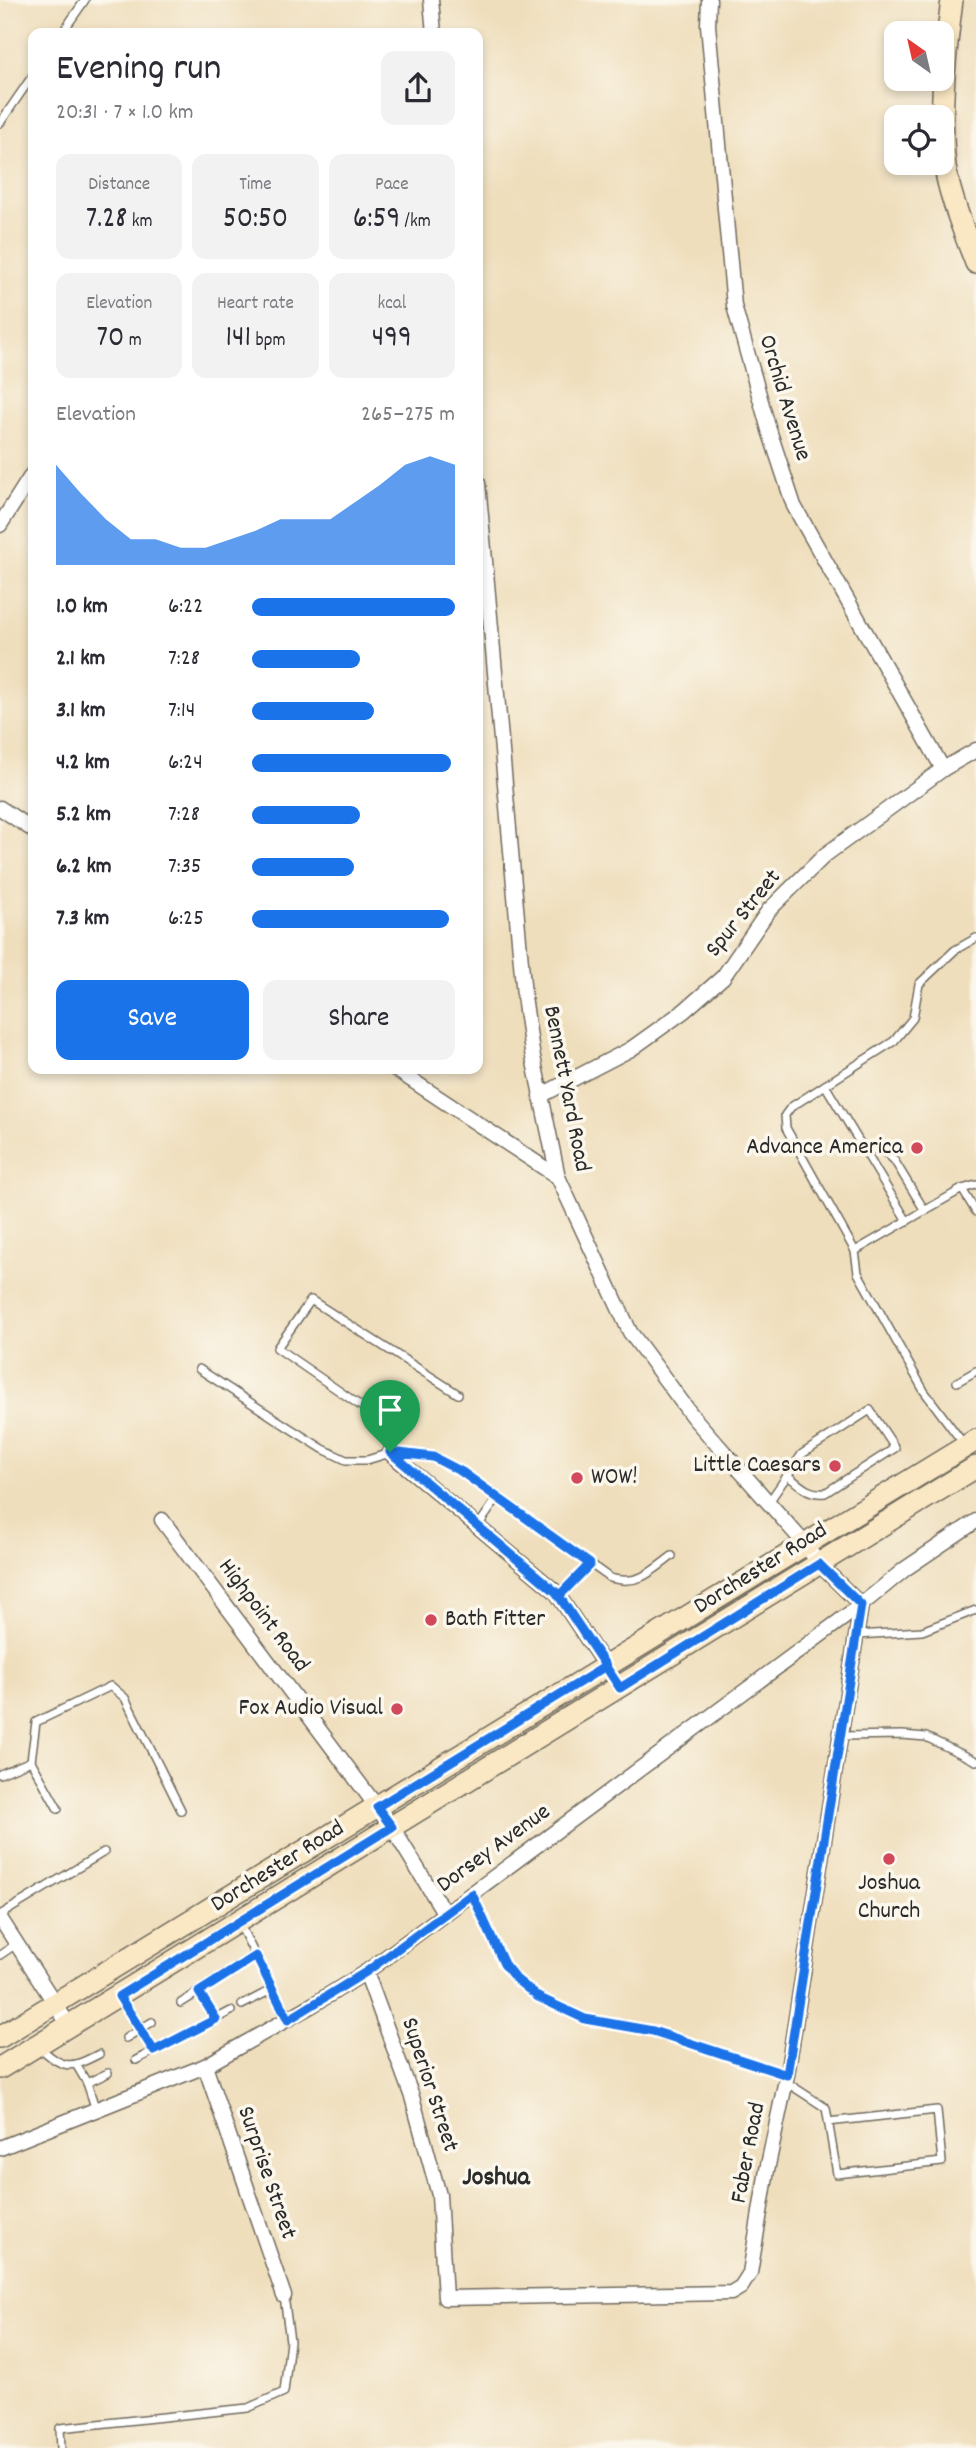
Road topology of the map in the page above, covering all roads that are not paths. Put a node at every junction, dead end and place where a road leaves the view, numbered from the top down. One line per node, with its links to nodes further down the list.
1 (85, 0): 5 (lane)
2 (430, 0): 6 (street)
3 (709, 0): 14 (street, Orchid Avenue)
4 (952, 0): 9 (main road)
5 (65, 28)
6 (433, 28)
7 (28, 82): 8 (lane)
8 (0, 123)
9 (976, 262)
10 (28, 481): 11 (street)
11 (0, 525)
12 (483, 539): 20 (street, Bennett Yard Road)
13 (976, 750): 14 (street, Spur Street)
14 (943, 769): 20 (street, Spur Street)
15 (0, 808): 16 (street)
16 (28, 827)
17 (976, 938): 19 (lane)
18 (403, 1074): 22 (street)
19 (825, 1085): 21 (lane); 28 (lane)
20 (540, 1096): 22 (street, Bennett Yard Road)
21 (862, 1146): 25 (lane); 27 (lane)
22 (558, 1177): 38 (street, Bennett Yard Road)
23 (976, 1185): 24 (lane)
24 (962, 1189): 25 (lane); 26 (lane)
25 (925, 1211): 27 (lane)
26 (976, 1212)
27 (907, 1222): 28 (lane)
28 (855, 1251): 33 (lane)
29 (199, 1369): 34 (lane)
30 (976, 1371): 31 (lane)
31 (957, 1382)
32 (458, 1394): 34 (lane)
33 (971, 1443): 42 (main road, Dorchester Road)
34 (390, 1452): 37 (lane); 41 (street)
35 (976, 1467): 45 (main road, Dorchester Road)
36 (787, 1475): 36 (lane); 38 (lane)
37 (498, 1497): 41 (lane); 44 (lane)
38 (768, 1503): 42 (street, Bennett Yard Road)
39 (162, 1520): 56 (street, Highpoint Road)
40 (976, 1521): 47 (street, Dorsey Avenue)
41 (477, 1526): 46 (street)
42 (805, 1544): 45 (street, Bennett Yard Road); 50 (main road, Dorchester Road)
43 (672, 1556): 44 (lane)
44 (590, 1564): 46 (lane)
45 (819, 1564): 47 (street, Bennett Yard Road); 51 (main road, Dorchester Road)
46 (559, 1596): 50 (street)
47 (861, 1605): 49 (street, Faber Road); 61 (street, Dorsey Avenue)
48 (976, 1610): 49 (lane)
49 (857, 1635): 52 (street, Faber Road)
50 (606, 1666): 51 (street); 56 (main road, Dorchester Road)
51 (620, 1688): 59 (main road, Dorchester Road)
52 (842, 1736): 54 (lane); 91 (street, Faber Road)
53 (31, 1761): 55 (lane); 57 (lane); 58 (lane)
54 (976, 1761)
55 (0, 1774)
56 (377, 1807): 59 (street, Highpoint Road); 72 (main road, Dorchester Road)
57 (58, 1809)
58 (181, 1810)
59 (392, 1827): 62 (street, Highpoint Road); 64 (main road, Dorchester Road)
60 (104, 1852): 63 (lane)
61 (472, 1894): 62 (street, Dorsey Avenue); 91 (lane)
62 (445, 1913): 68 (street, Dorsey Avenue)
63 (0, 1916): 65 (street)
64 (239, 1922): 67 (lane); 71 (main road, Dorchester Road)
65 (17, 1944): 66 (lane); 72 (street)
66 (0, 1955)
67 (256, 1956): 69 (lane); 70 (lane)
68 (366, 1972): 77 (street, Dorsey Avenue); 97 (street, Superior Street)
69 (272, 1989): 74 (lane); 77 (lane)
70 (199, 1992): 73 (lane); 76 (lane)
71 (119, 1996): 79 (main road, Dorchester Road); 80 (lane)
72 (55, 2003): 79 (street); 81 (main road, Dorchester Road)
73 (181, 2003)
74 (242, 2005)
75 (231, 2011): 76 (lane)
76 (216, 2019): 84 (lane)
77 (288, 2020): 88 (street, Dorsey Avenue)
78 (152, 2022): 80 (lane)
79 (71, 2026): 83 (main road, Dorchester Road)
80 (140, 2029): 82 (lane); 84 (lane)
81 (0, 2037)
82 (126, 2038)
83 (38, 2046): 87 (lane); 89 (main road, Dorchester Road)
84 (154, 2051): 86 (lane)
85 (99, 2054): 87 (lane)
86 (136, 2060)
87 (77, 2066): 92 (lane)
88 (205, 2066): 93 (street, Dorsey Avenue); 96 (street, Surprise Street)
89 (0, 2068)
90 (108, 2073): 92 (lane)
91 (786, 2078): 94 (lane); 97 (street, Faber Road)
92 (87, 2083): 93 (lane)
93 (96, 2109): 95 (street, Dorsey Avenue)
94 (828, 2122): 94 (lane)
95 (0, 2148)
96 (284, 2296): 98 (lane)
97 (444, 2298)
98 (61, 2448)

